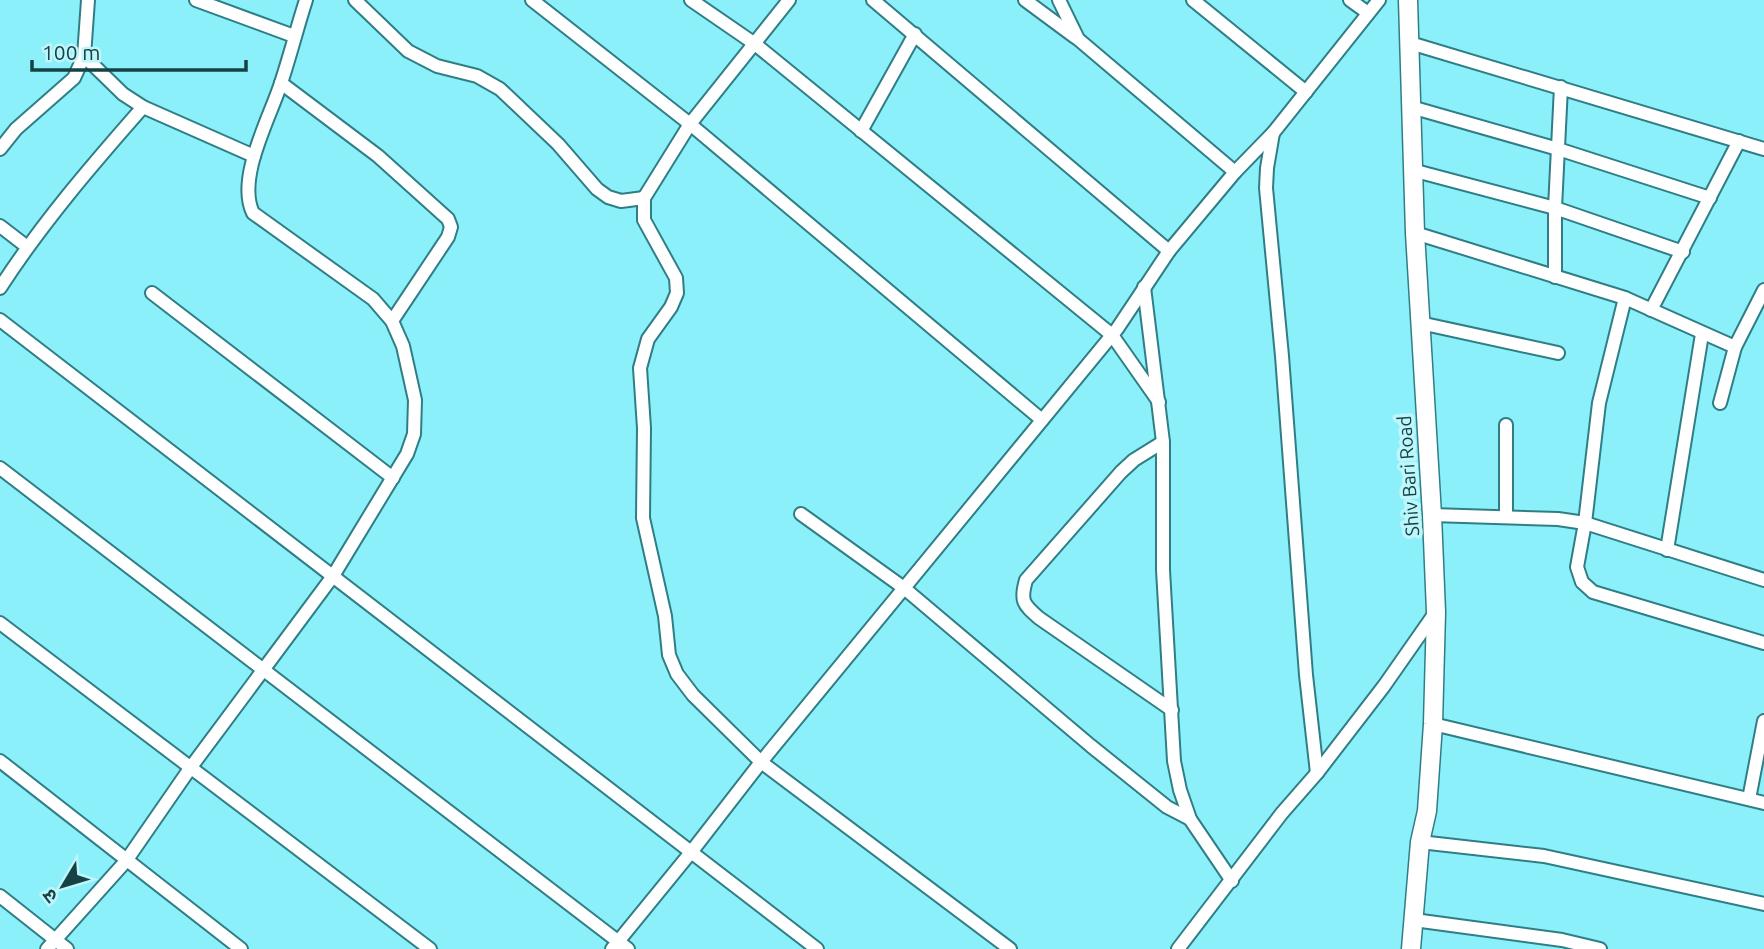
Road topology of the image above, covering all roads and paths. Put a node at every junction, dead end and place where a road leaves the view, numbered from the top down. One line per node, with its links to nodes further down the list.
1 (88, 0): 21 (street)
2 (195, 0): 17 (street)
3 (306, 0): 17 (street)
4 (355, 0): 37 (street)
5 (532, 0): 27 (street)
6 (691, 0): 20 (street)
7 (789, 0): 20 (street)
8 (873, 0): 16 (street)
9 (1025, 0): 18 (street)
10 (1059, 0): 18 (street)
11 (1192, 0): 24 (street)
12 (1350, 0): 15 (street)
13 (1379, 0): 15 (street)
14 (1408, 0): 19 (street, Shiv Bari Road)
15 (1368, 13): 24 (street)
16 (915, 34): 28 (street); 43 (street)
17 (294, 36): 22 (street)
18 (1078, 39): 36 (street)
19 (1410, 43): 23 (street); 26 (street, Shiv Bari Road)
20 (755, 44): 27 (street); 28 (street)
21 (85, 56): 25 (street); 31 (street)
22 (281, 83): 34 (street); 53 (street)
23 (1561, 87): 30 (street); 32 (street)
24 (1306, 92): 29 (street)
25 (143, 107): 34 (street); 42 (street)
26 (1411, 107): 32 (street); 35 (street, Shiv Bari Road)
27 (690, 124): 37 (street); 61 (street)
28 (861, 131): 56 (street)
29 (1273, 133): 36 (street); 84 (street)
30 (1739, 141): 33 (street); 38 (street)
31 (0, 149)
32 (1558, 149): 38 (street); 39 (street)
33 (1764, 149)
34 (254, 156): 53 (street)
35 (1412, 170): 39 (street); 41 (street, Shiv Bari Road)
36 (1235, 172): 43 (street)
37 (644, 198): 82 (street)
38 (1710, 198): 44 (street)
39 (1555, 208): 44 (street); 45 (street)
40 (0, 226): 42 (street)
41 (1415, 233): 45 (street); 54 (street, Shiv Bari Road)
42 (26, 246): 47 (street)
43 (1169, 251): 46 (street)
44 (1683, 252): 51 (street)
45 (1555, 276): 50 (street)
46 (1144, 287): 56 (street); 59 (street)
47 (0, 288)
48 (1764, 290): 57 (street)
49 (152, 293): 65 (street)
50 (1625, 298): 51 (street); 69 (street)
51 (1651, 310): 55 (street)
52 (0, 320): 71 (street)
53 (392, 321): 65 (street)
54 (1420, 323): 58 (street); 67 (street, Shiv Bari Road)
55 (1702, 334): 57 (street); 70 (street)
56 (1112, 335): 59 (street); 61 (street)
57 (1735, 348): 60 (street)
58 (1558, 353)
59 (1159, 402): 63 (street)
60 (1720, 403)
61 (1042, 420): 73 (street)
62 (1506, 425): 68 (street)
63 (1163, 442): 78 (street); 78 (street)
64 (0, 468): 77 (street)
65 (393, 478): 71 (street)
66 (801, 514): 73 (street)
67 (1432, 515): 68 (street); 74 (street, Shiv Bari Road)
68 (1506, 517): 69 (street)
69 (1585, 523): 70 (street); 76 (street)
70 (1667, 550): 72 (street)
71 (333, 576): 77 (street); 89 (street)
72 (1764, 580)
73 (904, 588): 82 (street); 87 (street)
74 (1436, 612): 80 (street, Shiv Bari Road); 84 (street)
75 (0, 623): 83 (street)
76 (1764, 643)
77 (262, 670): 83 (street); 96 (street)
78 (1171, 710): 87 (street)
79 (1764, 721): 85 (street)
80 (1433, 724): 85 (street); 88 (street, Shiv Bari Road)
81 (0, 761): 90 (street)
82 (761, 762): 89 (street); 101 (street)
83 (191, 767): 90 (street); 99 (street)
84 (1317, 773): 91 (street)
85 (1749, 799): 86 (street)
86 (1764, 803)
87 (1190, 819): 91 (street)
88 (1420, 842): 93 (street); 94 (street, Shiv Bari Road)
89 (692, 851): 96 (street); 100 (street)
90 (126, 861): 95 (street); 98 (street)
91 (1232, 881): 102 (street)
92 (0, 897): 95 (street)
93 (1764, 904)
94 (1414, 920): 103 (street, Shiv Bari Road); 104 (street)
95 (51, 945): 97 (street)
96 (620, 946)
97 (67, 949)
98 (241, 949)
99 (430, 949)
100 (817, 949)
101 (1010, 949)
102 (1179, 949)
103 (1411, 949)
104 (1600, 949)

